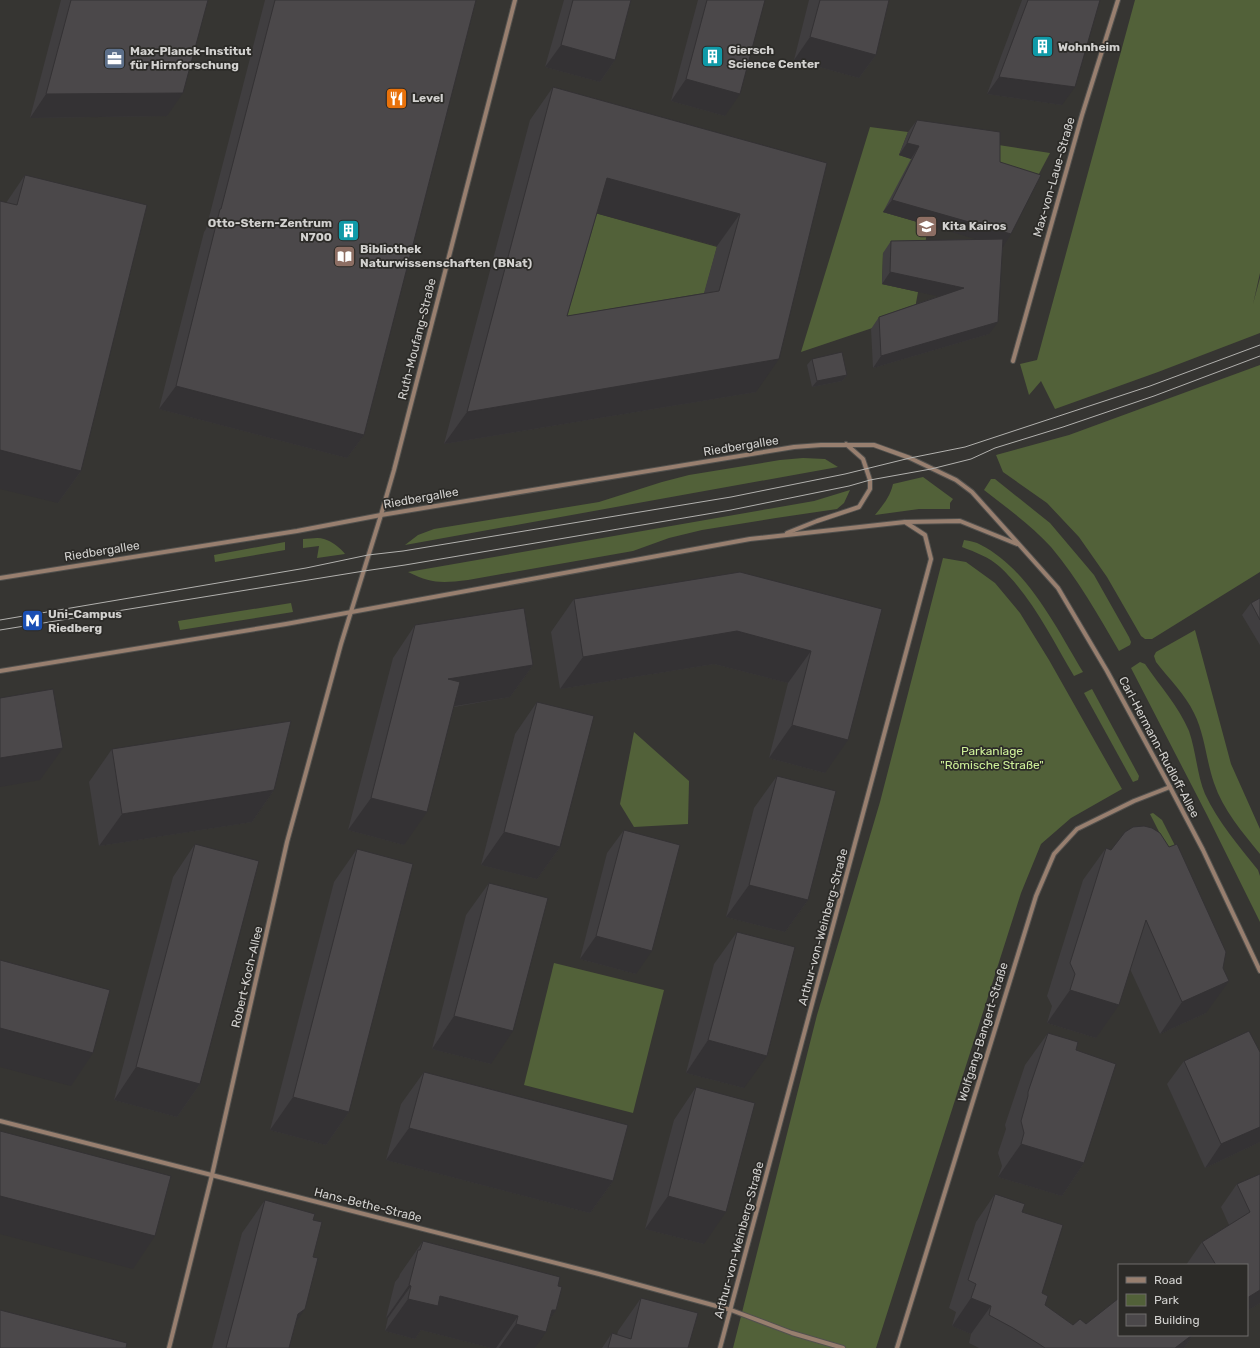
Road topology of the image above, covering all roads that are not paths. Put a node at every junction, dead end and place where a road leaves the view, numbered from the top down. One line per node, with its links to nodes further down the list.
1 (515, 0): 5 (street, Ruth-Moufang-Straße)
2 (1118, 0): 3 (street, Max-von-Laue-Straße)
3 (1013, 361)
4 (846, 444): 5 (street, Riedbergallee); 7 (street); 8 (street, Riedbergallee)
5 (381, 515): 9 (street, Riedbergallee); 10 (street, Ruth-Moufang-Straße)
6 (905, 522): 7 (street); 8 (street); 16 (street, Arthur-von-Weinberg-Straße)
7 (781, 535): 10 (street)
8 (1019, 545): 12 (street, Carl-Hermann-Rudloff-Allee)
9 (0, 578)
10 (350, 612): 11 (street); 15 (street, Robert-Koch-Allee)
11 (0, 671)
12 (1170, 787): 13 (street, Carl-Hermann-Rudloff-Allee); 20 (street, Wolfgang-Bangert-Straße)
13 (1260, 971)
14 (0, 1121): 15 (street, Hans-Bethe-Straße)
15 (212, 1175): 16 (street, Hans-Bethe-Straße); 17 (street, Robert-Koch-Allee)
16 (731, 1310): 18 (street, Arthur-von-Weinberg-Straße); 19 (street, Hans-Bethe-Straße)
17 (169, 1348)
18 (720, 1348)
19 (843, 1348)
20 (897, 1348)

